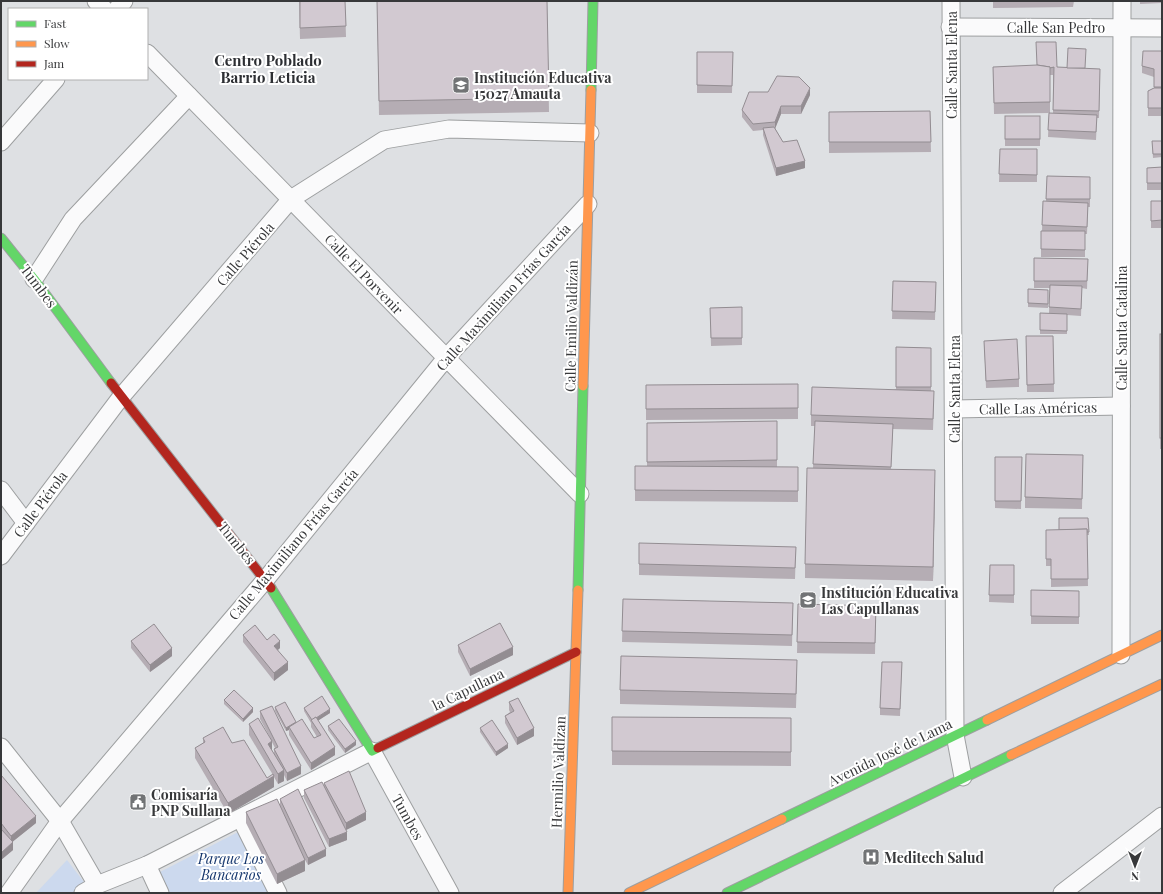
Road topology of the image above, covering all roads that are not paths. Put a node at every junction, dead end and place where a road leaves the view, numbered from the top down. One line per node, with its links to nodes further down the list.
1 (593, 1): 10 (street, Calle Emilio Valdizán)
2 (951, 1): 4 (street, Calle Santa Elena)
3 (1122, 1): 5 (street, Calle Santa Catalina)
4 (950, 27): 5 (street, Calle San Pedro); 19 (street, Calle Santa Elena)
5 (1122, 28): 6 (street, Calle San Pedro); 18 (street, Calle Santa Catalina)
6 (1162, 28)
7 (148, 53): 9 (street, Calle El Porvenir)
8 (55, 80): 11 (street)
9 (190, 96): 12 (street, Calle El Porvenir); 15 (street)
10 (590, 133): 12 (street, Calle Piérola); 13 (street, Calle Emilio Valdizán)
11 (1, 142)
12 (291, 200): 16 (street, Calle El Porvenir); 17 (street, Calle Piérola)
13 (588, 204): 16 (street, Calle Maximiliano Frías García); 21 (street, Calle Emilio Valdizán)
14 (1, 238): 15 (street, Tumbes)
15 (34, 278): 17 (street, Tumbes)
16 (446, 358): 21 (street, Calle El Porvenir); 24 (street, Calle Maximiliano Frías García)
17 (121, 397): 22 (street, Calle Piérola); 24 (street, Tumbes)
18 (1121, 406): 19 (street, Calle Las Américas); 27 (street, Calle Santa Catalina)
19 (954, 409): 29 (street, Calle Santa Elena)
20 (1, 490): 22 (street)
21 (580, 494): 26 (street, Calle Emilio Valdizán)
22 (26, 523): 23 (street, Calle Piérola)
23 (1, 556)
24 (266, 579): 31 (street, Tumbes); 35 (street, Calle Maximiliano Frías García)
25 (1162, 635): 27 (street, Avenida José de Lama)
26 (576, 652): 31 (street, la Capullana); 43 (street, Hermilio Valdizan)
27 (1121, 655): 29 (street, Avenida José de Lama)
28 (1162, 684): 32 (street)
29 (956, 735): 32 (street, Calle Santa Elena); 44 (street, Avenida José de Lama)
30 (1, 747): 35 (street)
31 (372, 751): 34 (street); 42 (street, Tumbes)
32 (963, 777): 45 (street)
33 (1162, 816): 38 (street)
34 (241, 819): 36 (street); 41 (street)
35 (60, 821): 37 (street); 39 (street, Calle Maximiliano Frías García)
36 (147, 865): 37 (street); 40 (street)
37 (90, 889)
38 (1066, 892)
39 (9, 893)
40 (160, 893)
41 (278, 893)
42 (450, 893)
43 (568, 893)
44 (629, 893)
45 (727, 893)

